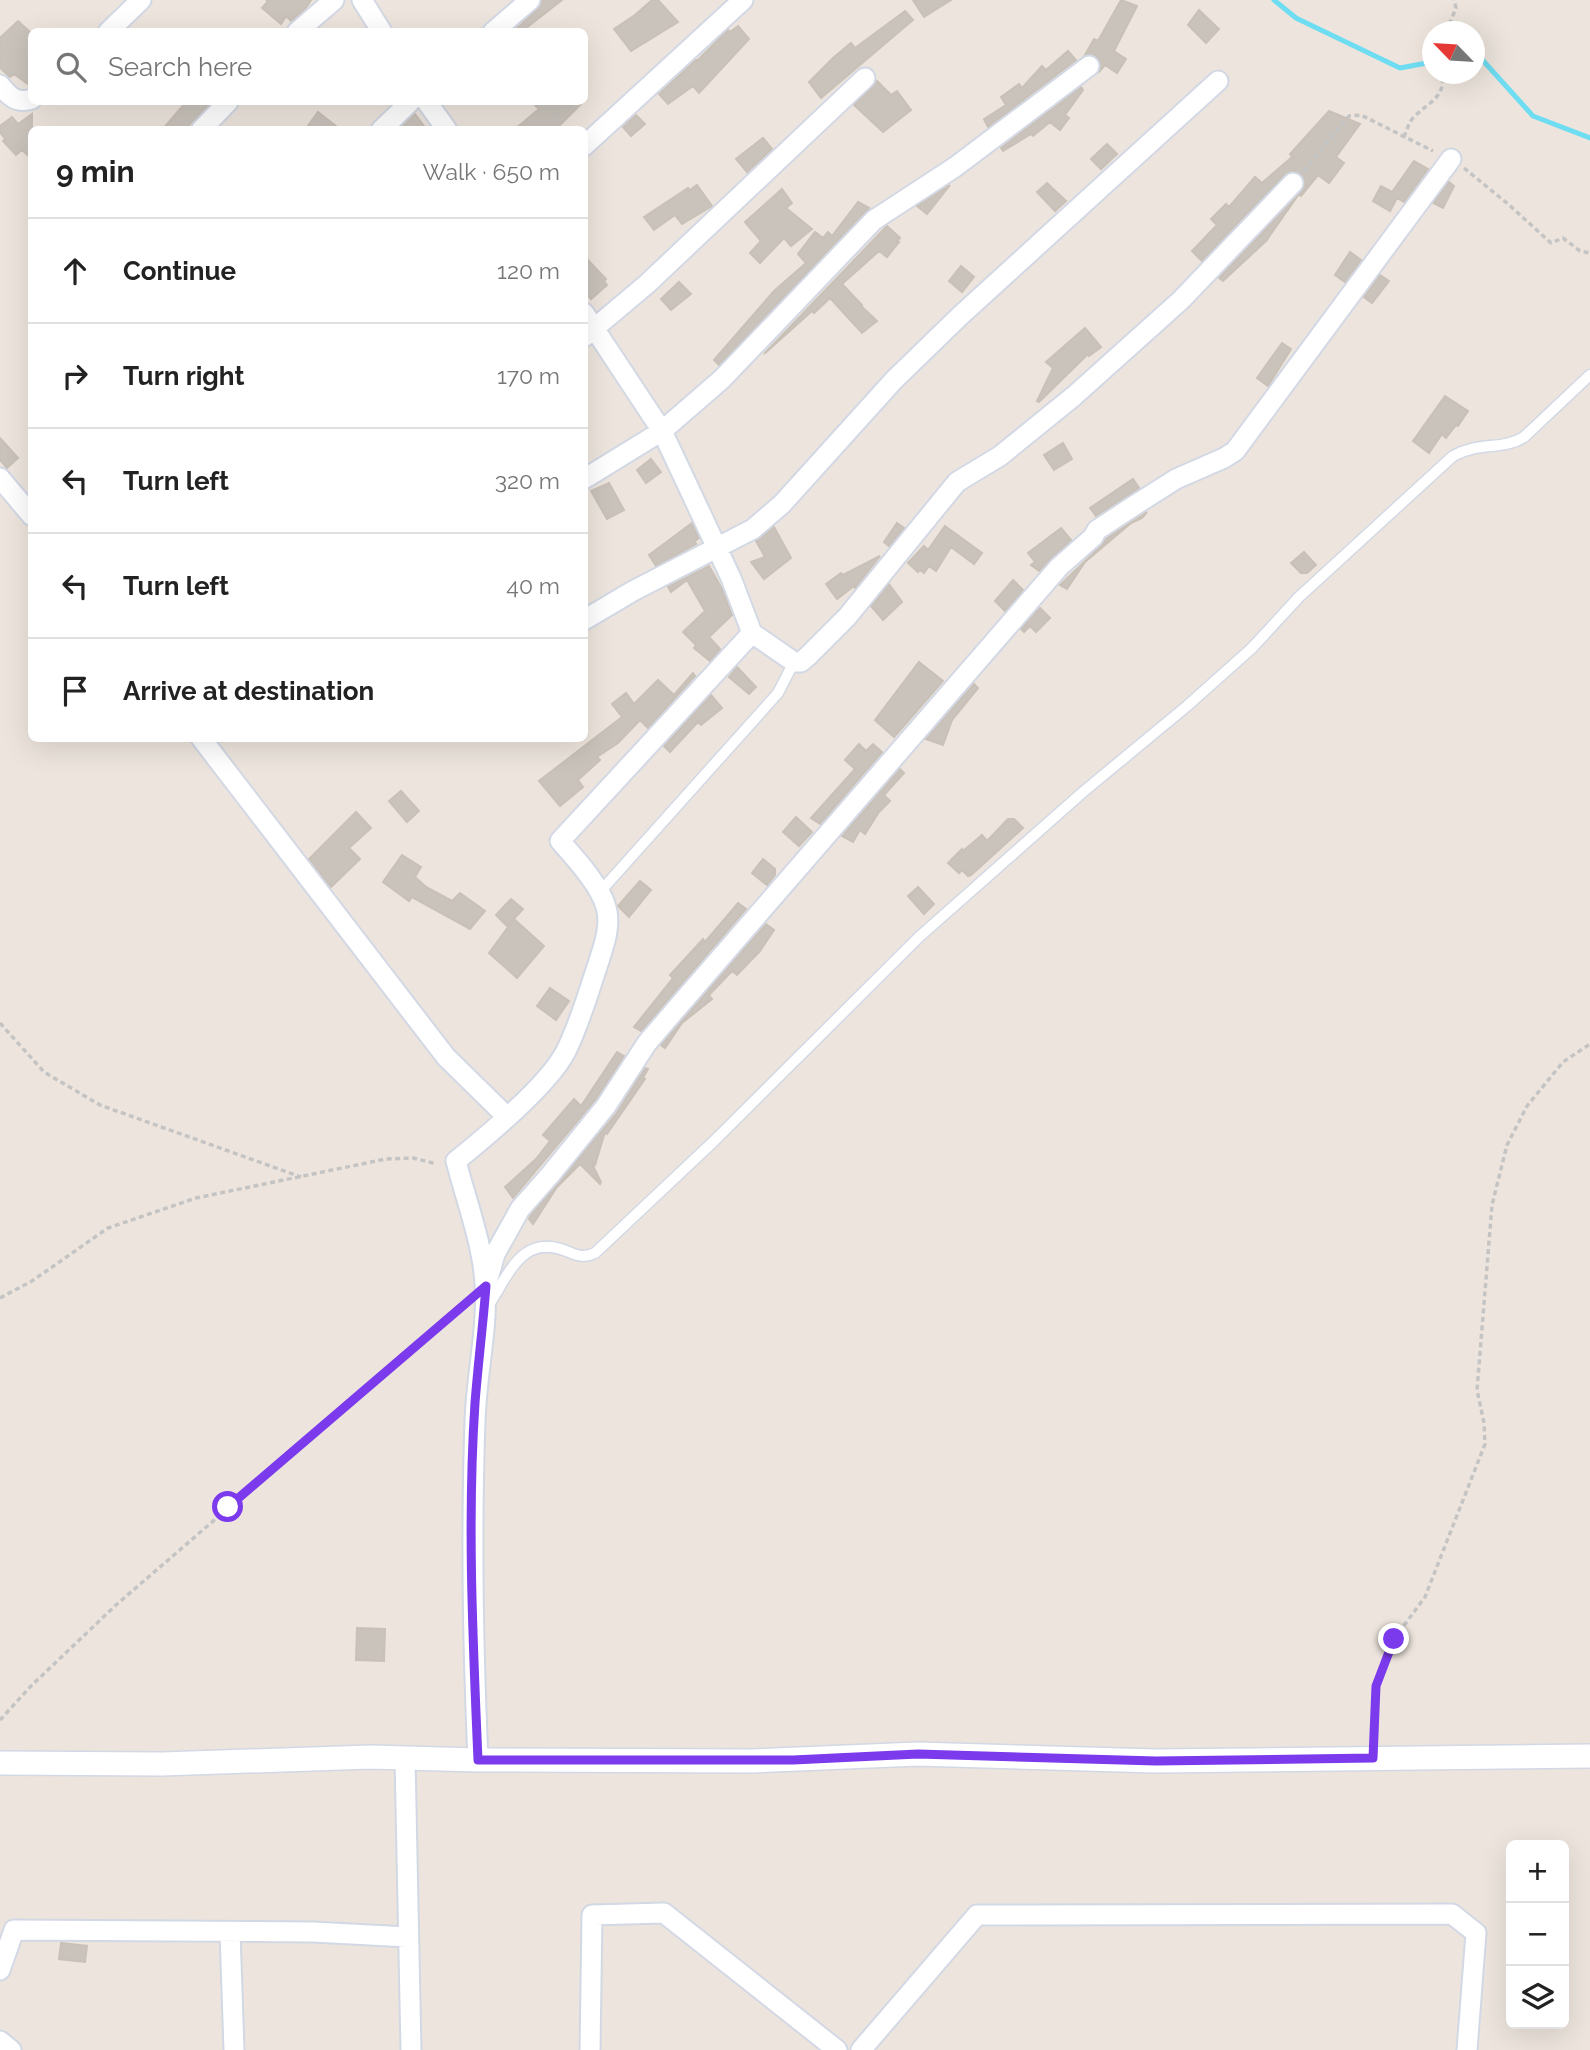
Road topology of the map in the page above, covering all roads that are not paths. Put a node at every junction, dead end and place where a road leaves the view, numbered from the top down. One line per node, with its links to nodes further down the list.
1 (141, 0): 6 (street)
2 (334, 0): 7 (street)
3 (362, 0): 8 (street)
4 (530, 0): 9 (street)
5 (743, 0): 21 (street)
6 (112, 28)
7 (302, 28)
8 (380, 28)
9 (498, 28)
10 (1089, 66): 26 (street)
11 (865, 78): 24 (street)
12 (1218, 81): 30 (street)
13 (0, 85): 14 (street)
14 (28, 100)
15 (226, 105): 18 (street)
16 (407, 105): 19 (street)
17 (429, 105): 20 (street)
18 (205, 126)
19 (385, 126)
20 (444, 126)
21 (588, 142)
22 (1451, 159): 37 (street)
23 (1293, 183): 33 (street)
24 (588, 326): 26 (street)
25 (1590, 375): 38 (lane)
26 (662, 431): 27 (street); 30 (street)
27 (588, 477)
28 (0, 478): 29 (street)
29 (28, 511)
30 (717, 549): 31 (street); 32 (street)
31 (588, 618)
32 (752, 633): 33 (street); 35 (street)
33 (794, 662): 35 (lane)
34 (204, 742): 36 (street)
35 (599, 893): 36 (street)
36 (506, 1116): 37 (street)
37 (486, 1286): 38 (street)
38 (484, 1312): 41 (street)
39 (1590, 1756): 41 (street)
40 (405, 1758): 41 (street); 42 (street); 44 (street)
41 (478, 1760)
42 (0, 1763)
43 (230, 1932): 44 (street); 45 (street); 48 (street)
44 (408, 1937): 49 (street)
45 (0, 1970)
46 (0, 2041): 47 (street)
47 (10, 2050)
48 (234, 2050)
49 (411, 2050)
50 (590, 2050): 51 (street)
51 (837, 2050)
52 (861, 2050): 53 (street)
53 (1467, 2050)

